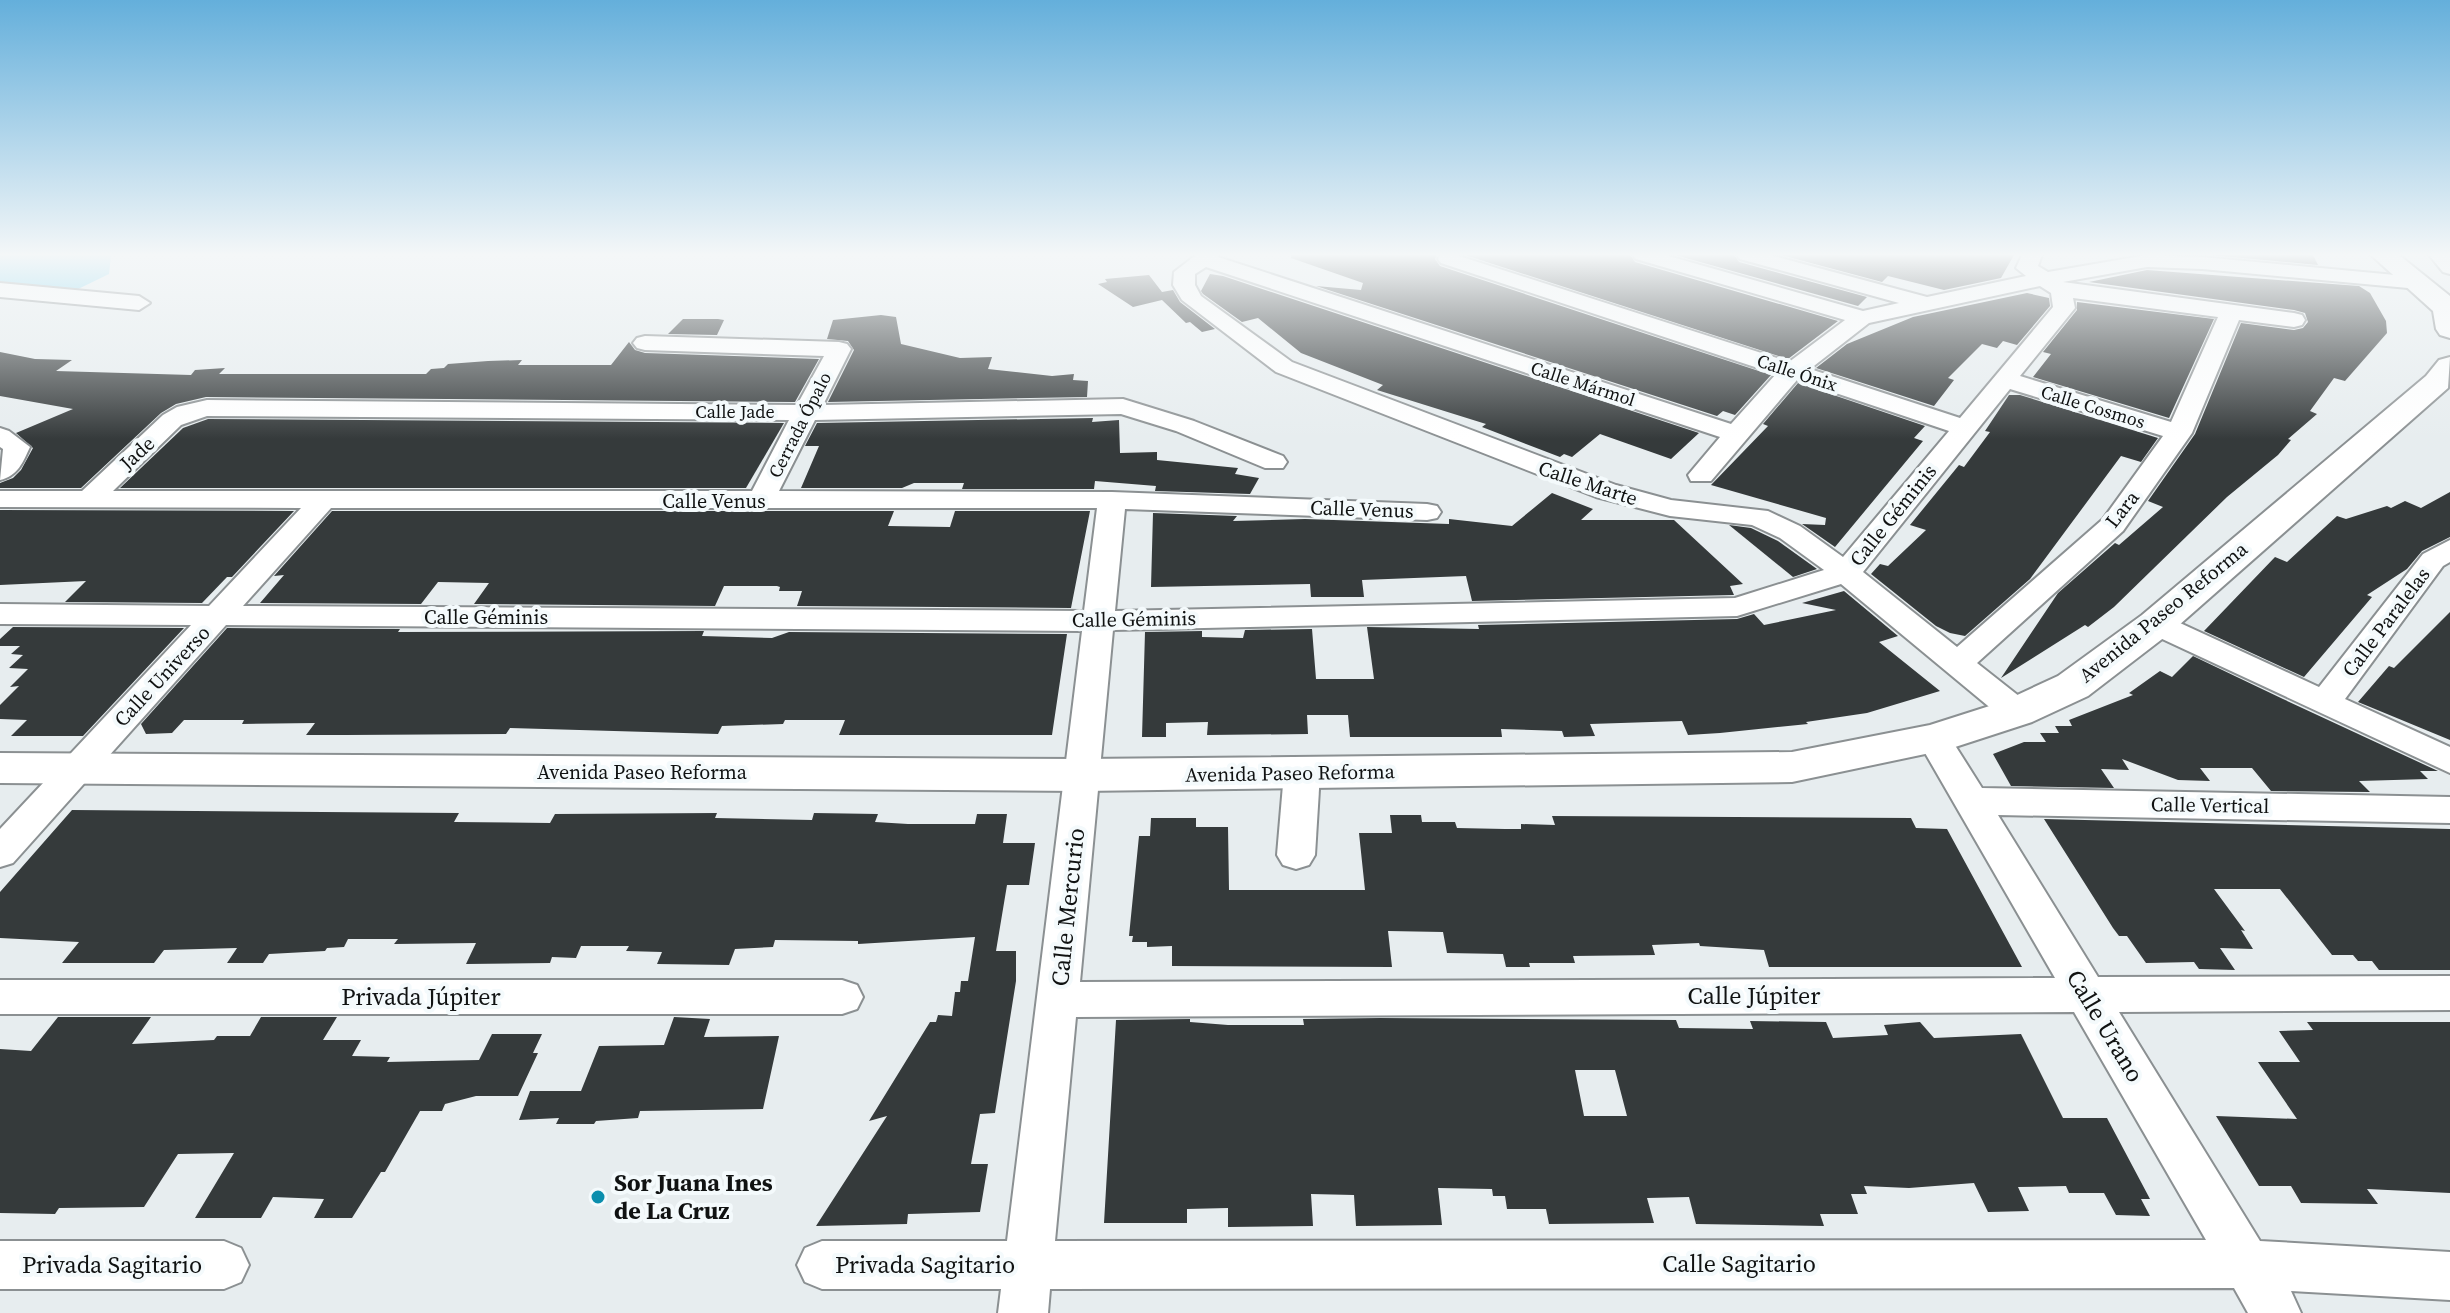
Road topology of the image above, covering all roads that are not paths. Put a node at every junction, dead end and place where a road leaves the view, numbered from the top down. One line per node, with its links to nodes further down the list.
1 (1215, 316): 31 (street, Calle Marte)
2 (1383, 316): 19 (street, Calle Mármol)
3 (1622, 316): 13 (street, Calle Ónix)
4 (1856, 316): 9 (street)
5 (1870, 316): 9 (street)
6 (2057, 316): 14 (street, Calle Géminis)
7 (2230, 316): 18 (street, Lara)
8 (2260, 316): 10 (street)
9 (1862, 318): 13 (street)
10 (2294, 320)
11 (645, 343): 16 (street, Cerrada Ópalo)
12 (2450, 366): 35 (main road, Avenida Paseo Reforma)
13 (1791, 372): 17 (street, Calle Ónix); 19 (street)
14 (2007, 380): 17 (street, Calle Géminis); 18 (street, Calle Cosmos)
15 (186, 412): 16 (street, Calle Jade); 24 (street, Jade)
16 (806, 413): 21 (street, Calle Jade); 28 (street, Cerrada Ópalo)
17 (1964, 427): 31 (street, Calle Géminis)
18 (2179, 433): 36 (street, Lara)
19 (1735, 434): 23 (street)
20 (0, 436): 22 (street)
21 (1274, 462)
22 (0, 472)
23 (1701, 475)
24 (90, 498): 25 (street, Calle Venus); 26 (street, Calle Venus)
25 (0, 499)
26 (324, 499): 28 (street, Calle Venus); 33 (street, Calle Universo)
27 (1112, 500): 28 (street, Calle Venus); 29 (street, Calle Venus); 34 (street, Calle Mercurio)
28 (760, 502)
29 (1427, 512)
30 (2444, 559): 37 (street, Calle Paralelas)
31 (1846, 573): 34 (street, Calle Géminis); 36 (street, Calle Marte)
32 (0, 614): 33 (street, Calle Géminis)
33 (219, 615): 34 (street, Calle Géminis); 42 (street, Calle Universo)
34 (1099, 621): 44 (street, Calle Mercurio)
35 (2156, 624): 37 (street); 38 (main road, Avenida Paseo Reforma)
36 (1958, 663): 38 (street, Calle Marte)
37 (2326, 701): 40 (street)
38 (2017, 712): 39 (main road, Avenida Paseo Reforma)
39 (1934, 739): 43 (main road, Avenida Paseo Reforma); 45 (street, Calle Urano)
40 (2450, 761)
41 (0, 768): 42 (main road, Avenida Paseo Reforma)
42 (76, 768): 44 (main road, Avenida Paseo Reforma); 47 (street, Calle Universo)
43 (1302, 773): 44 (main road, Avenida Paseo Reforma); 48 (street)
44 (1082, 775): 53 (street, Calle Mercurio)
45 (1970, 801): 46 (street, Calle Vertical); 50 (street, Calle Urano)
46 (2450, 810)
47 (0, 853)
48 (1296, 855)
49 (2450, 993): 50 (street, Calle Júpiter)
50 (2085, 994): 53 (street, Calle Júpiter); 55 (street, Calle Urano)
51 (0, 997): 52 (street, Privada Júpiter)
52 (842, 997)
53 (1057, 1000): 54 (street, Calle Mercurio)
54 (1029, 1264): 55 (street, Calle Sagitario); 58 (street, Privada Sagitario); 60 (street, Calle Mercurio)
55 (2249, 1264): 59 (street, Calle Sagitario); 61 (street, Calle Urano)
56 (0, 1265): 57 (street, Privada Sagitario)
57 (224, 1265)
58 (822, 1265)
59 (2450, 1276)
60 (1023, 1313)
61 (2276, 1313)

